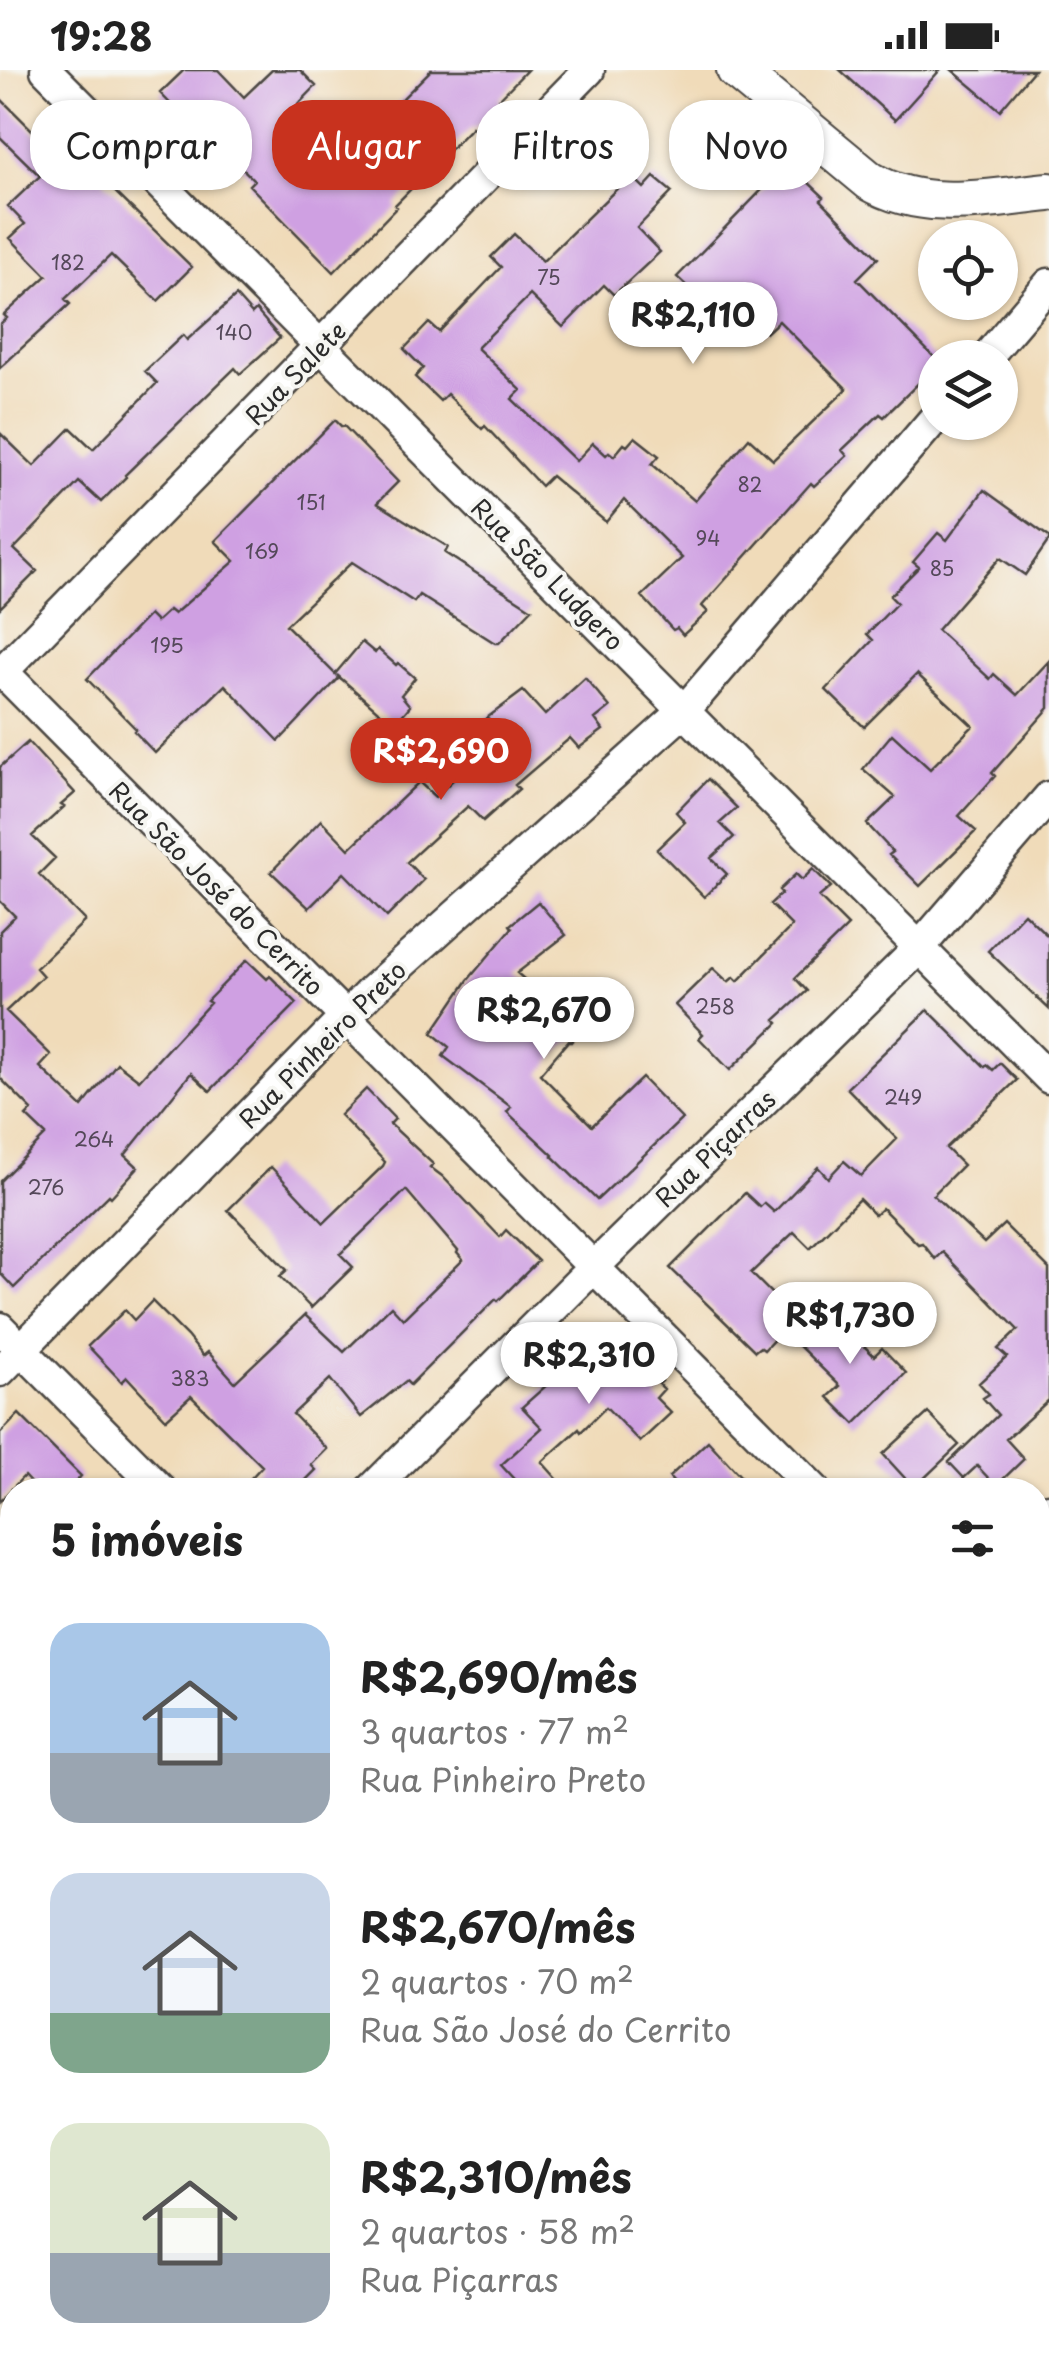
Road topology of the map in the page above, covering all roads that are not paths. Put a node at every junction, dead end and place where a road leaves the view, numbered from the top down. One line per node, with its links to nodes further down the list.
1 (46, 70): 7 (street, Rua São Ludgero)
2 (589, 70): 7 (street, Rua Salete)
3 (736, 70): 4 (street)
4 (1049, 192)
5 (1049, 284): 6 (street)
6 (1001, 340)
7 (321, 346): 9 (street, Rua Salete); 10 (street, Rua São Ludgero)
8 (918, 438): 10 (street, Rua Pinheiro Preto)
9 (1, 672): 13 (street, Rua São José do Cerrito)
10 (684, 711): 12 (street, Rua São Ludgero); 13 (street, Rua Pinheiro Preto)
11 (1049, 797): 12 (street, Rua Piçarras)
12 (919, 948): 14 (street, Rua São Ludgero); 15 (street, Rua Piçarras)
13 (346, 1017): 15 (street, Rua São José do Cerrito); 16 (street, Rua Pinheiro Preto)
14 (1049, 1078)
15 (594, 1267): 18 (street, Rua Piçarras); 19 (street, Rua São José do Cerrito)
16 (7, 1349): 17 (street)
17 (148, 1478)
18 (383, 1478)
19 (804, 1478)

